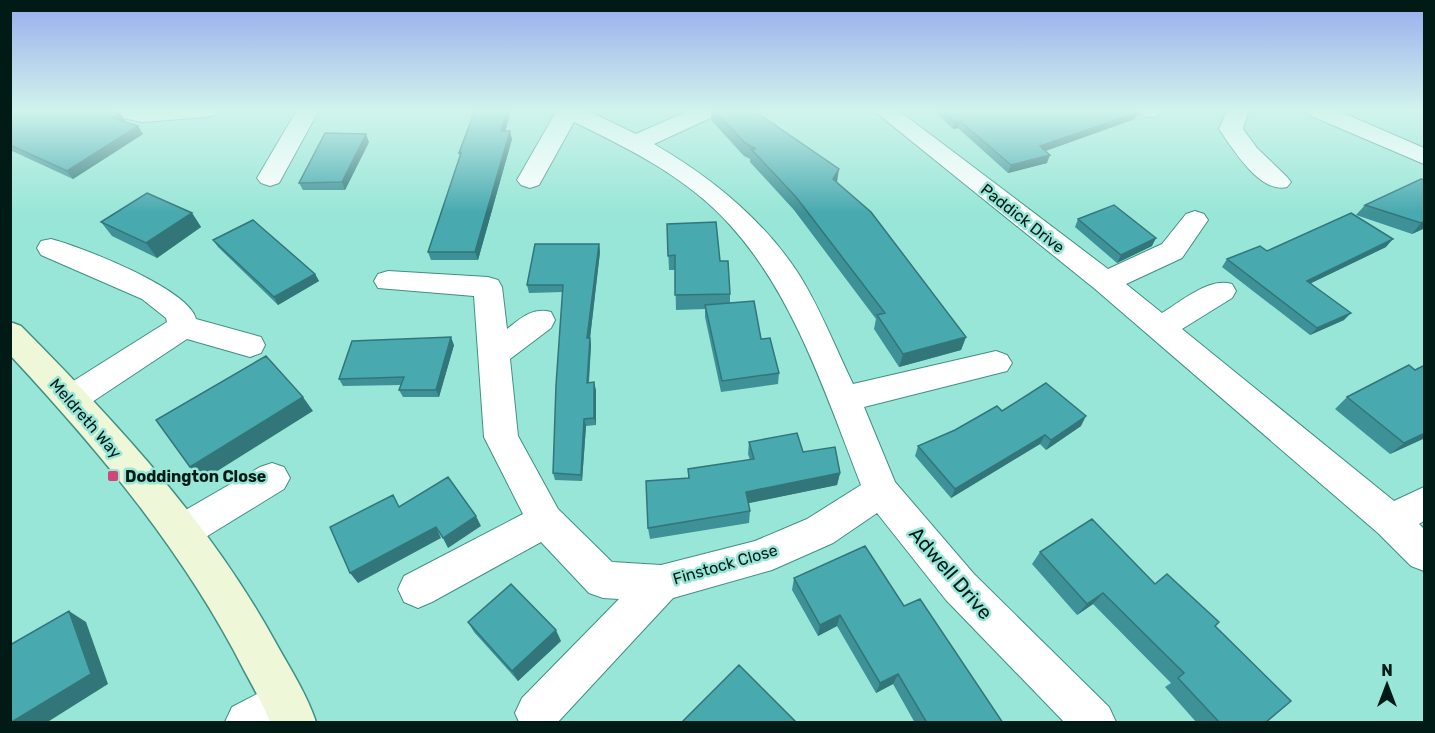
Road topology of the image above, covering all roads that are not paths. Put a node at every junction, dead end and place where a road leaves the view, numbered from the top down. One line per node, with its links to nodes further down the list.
1 (289, 144): 8 (street)
2 (549, 144): 9 (street, Adwell Drive)
3 (638, 144): 24 (street, Adwell Drive)
4 (928, 144): 14 (street, Paddick Drive)
5 (1242, 144): 10 (street)
6 (1396, 144): 7 (street)
7 (1425, 157)
8 (270, 178)
9 (530, 180)
10 (1278, 182)
11 (1195, 220): 14 (street)
12 (51, 248): 17 (street)
13 (388, 281): 21 (street, Finstock Close)
14 (1105, 282): 18 (street, Paddick Drive)
15 (1222, 291): 18 (street)
16 (540, 320): 21 (street)
17 (183, 327): 20 (street); 23 (street)
18 (1160, 328): 29 (street, Paddick Drive)
19 (10, 334): 23 (street, Meldreth Way)
20 (250, 345)
21 (494, 354): 28 (street, Finstock Close)
22 (996, 363): 24 (street)
23 (71, 399): 30 (street, Meldreth Way)
24 (844, 399): 26 (street, Adwell Drive)
25 (272, 478): 30 (street)
26 (881, 491): 32 (street, Finstock Close); 37 (street, Adwell Drive)
27 (1425, 503): 29 (street)
28 (545, 521): 32 (street, Finstock Close); 33 (street)
29 (1391, 521): 31 (street, Paddick Drive)
30 (183, 531): 34 (street, Meldreth Way)
31 (1425, 554)
32 (661, 583): 35 (street, Finstock Close)
33 (418, 589)
34 (289, 712): 36 (street)
35 (537, 713)
36 (247, 723)
37 (1094, 723)

